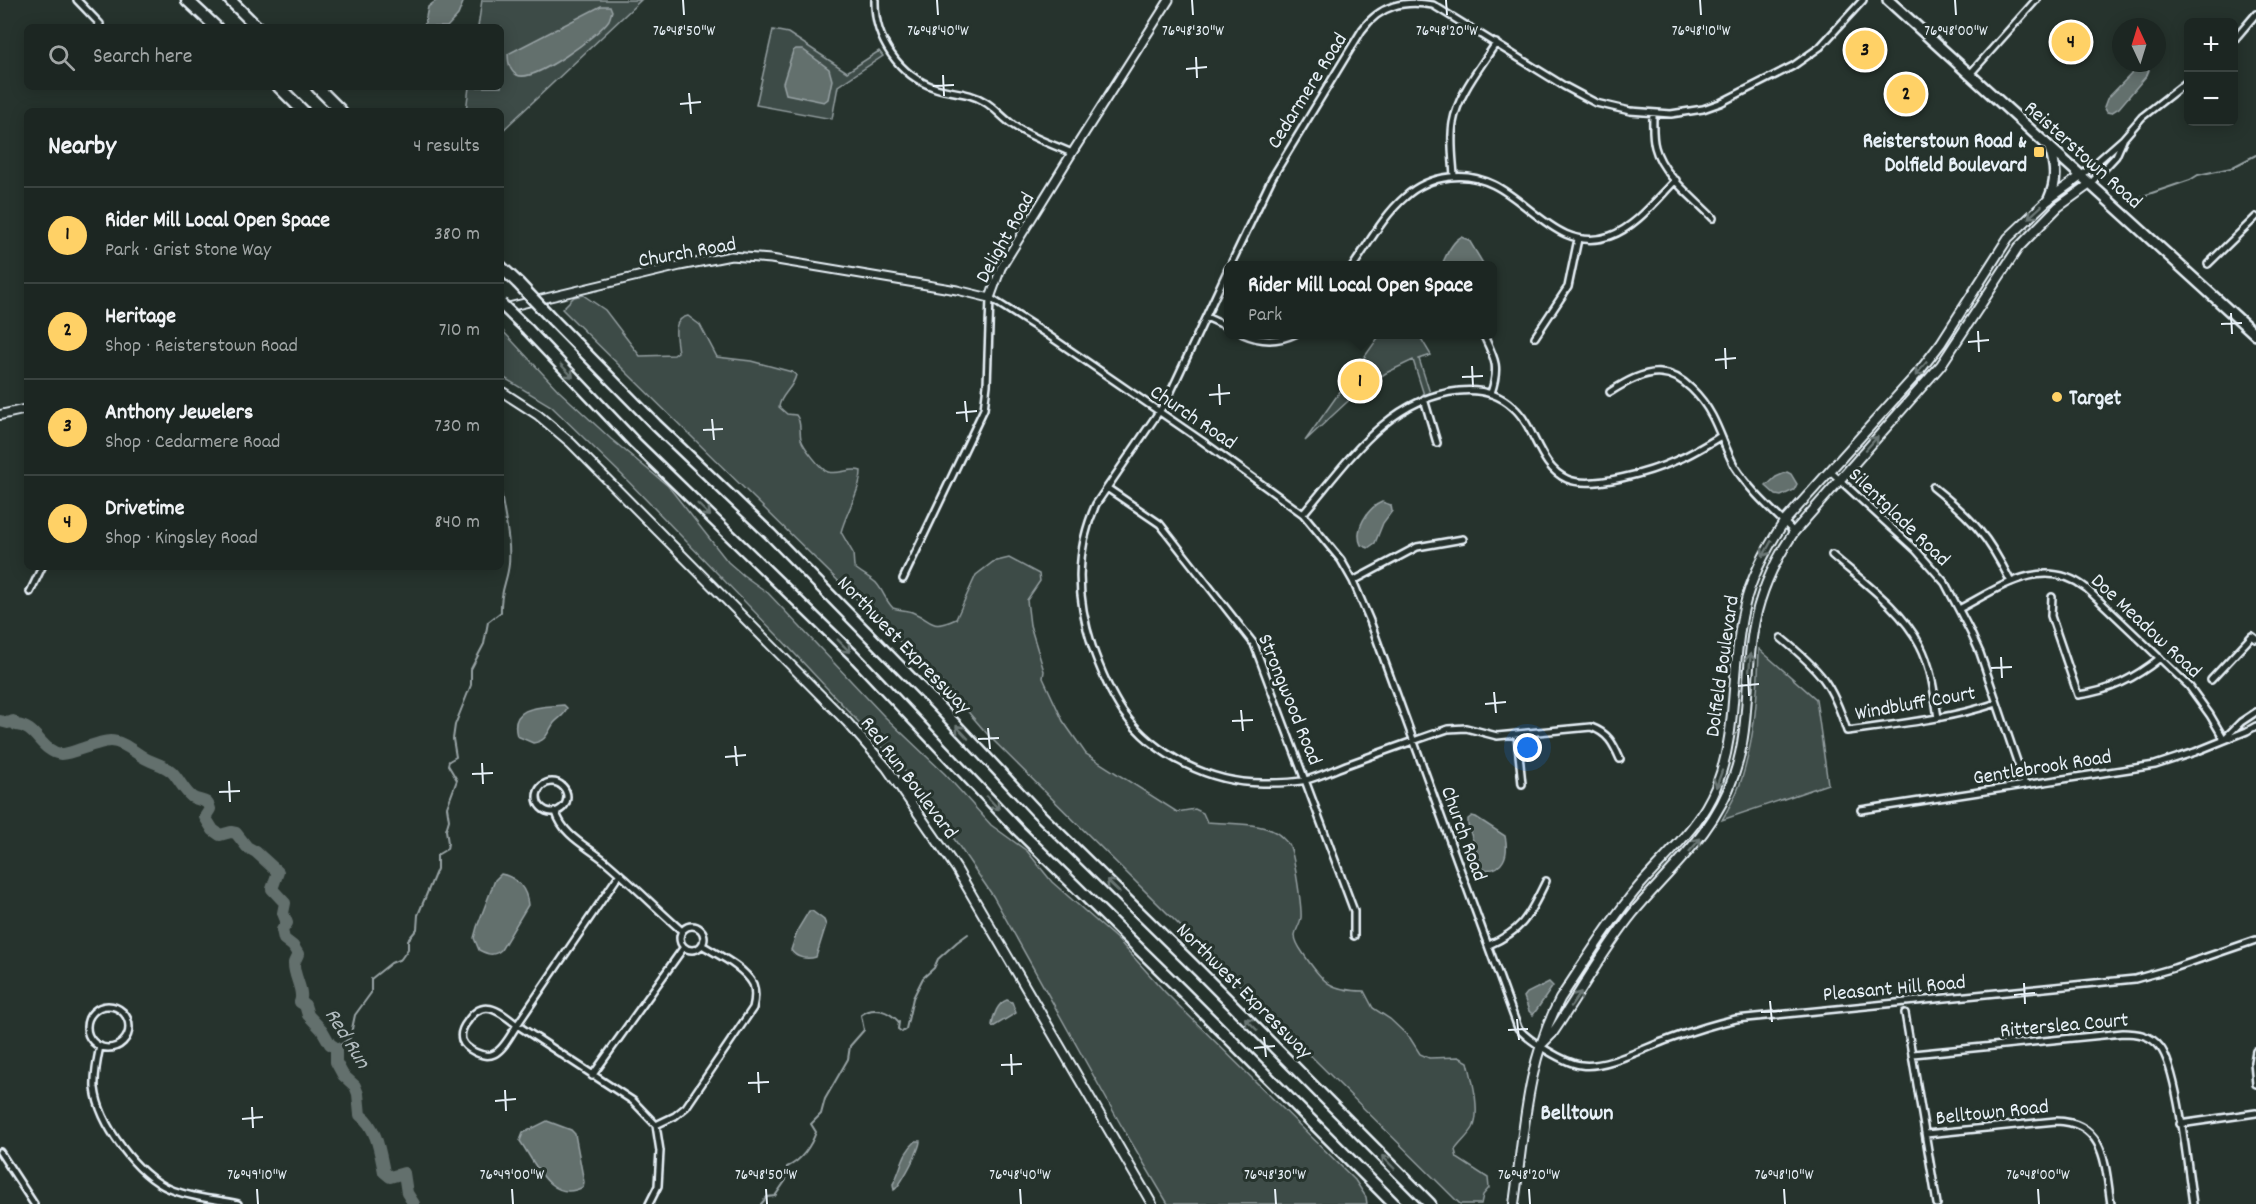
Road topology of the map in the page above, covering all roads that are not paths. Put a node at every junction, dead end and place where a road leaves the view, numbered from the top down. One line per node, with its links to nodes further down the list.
1 (77, 0): 12 (street)
2 (188, 0): 13 (highway)
3 (194, 0): 14 (highway)
4 (230, 0): 15 (highway)
5 (875, 0): 27 (street)
6 (1169, 0): 27 (street, Delight Road)
7 (1407, 0): 17 (street, Cedarmere Road); 36 (street, Cedarmere Road)
8 (1863, 0): 24 (street, Cedarmere Road)
9 (1888, 0): 18 (main road, Reisterstown Road)
10 (2036, 0): 18 (street)
11 (2256, 14): 16 (street)
12 (100, 24)
13 (215, 24)
14 (215, 24)
15 (253, 24)
16 (2238, 35)
17 (1496, 44): 24 (street, Cedarmere Road); 28 (street)
18 (1970, 74): 26 (main road, Reisterstown Road)
19 (2184, 84): 25 (street)
20 (282, 90): 22 (highway)
21 (320, 90): 23 (highway)
22 (300, 108)
23 (339, 108)
24 (1653, 114): 30 (street)
25 (2123, 139): 29 (street); 31 (street)
26 (2049, 147): 29 (main road, Reisterstown Road); 32 (main road)
27 (1071, 153): 41 (street, Delight Road)
28 (1454, 176): 35 (street); 37 (street)
29 (2081, 176): 31 (main road, Reisterstown Road); 32 (main road, Dolfield Boulevard)
30 (1676, 180): 34 (street); 35 (street)
31 (2090, 184): 46 (main road, Reisterstown Road); 61 (main road, Dolfield Boulevard, one-way to 31)
32 (2049, 199): 60 (main road, Dolfield Boulevard, one-way to 60)
33 (2256, 217): 38 (street)
34 (1713, 218)
35 (1578, 239): 47 (street)
36 (1232, 261)
37 (1356, 261)
38 (2208, 264)
39 (504, 270): 119 (highway, Northwest Expressway, one-way to 39, bridge)
40 (1224, 278): 44 (street, Cedarmere Road)
41 (990, 298): 43 (street, Church Road); 56 (street, Church Road); 70 (street, Delight Road)
42 (504, 307): 118 (highway, one-way to 118, bridge)
43 (504, 308)
44 (1206, 317): 45 (street); 56 (street, Cedarmere Road)
45 (1224, 325)
46 (2256, 335)
47 (1535, 338)
48 (1259, 339): 49 (street)
49 (1282, 339)
50 (1485, 339): 52 (street)
51 (1610, 392): 58 (street)
52 (1491, 393): 54 (street); 58 (street)
53 (504, 394): 117 (main road, Red Run Boulevard)
54 (1424, 399): 59 (street); 64 (street)
55 (24, 410): 57 (main road)
56 (1158, 412): 63 (street, Cedarmere Road); 64 (street, Church Road)
57 (0, 415)
58 (1721, 436): 65 (street)
59 (1437, 443)
60 (1830, 471): 61 (street, Silentglade Road); 65 (main road, Dolfield Boulevard)
61 (1839, 480): 66 (main road, Dolfield Boulevard); 75 (street, Silentglade Road)
62 (1933, 487): 72 (street)
63 (1107, 488): 88 (street, Strongwood Road); 88 (street, Cedarmere Road)
64 (1303, 514): 71 (street, Church Road)
65 (1784, 522): 66 (street); 103 (main road, Dolfield Boulevard, one-way to 103)
66 (1794, 531): 103 (main road, Dolfield Boulevard, one-way to 66)
67 (1463, 539): 71 (street)
68 (1832, 555): 82 (street)
69 (41, 570): 73 (street)
70 (903, 579)
71 (1353, 581): 86 (street, Church Road)
72 (2011, 582): 75 (street, Doe Meadow Road); 78 (street, Doe Meadow Road)
73 (30, 592)
74 (2052, 597): 78 (street)
75 (1959, 609): 80 (street, Silentglade Road)
76 (1781, 638): 82 (street, Windbluff Court)
77 (2256, 639): 79 (street)
78 (2160, 658): 85 (street, Doe Meadow Road)
79 (2211, 680)
80 (1997, 703): 82 (street, Windbluff Court); 90 (street, Silentglade Road)
81 (2256, 712): 85 (street, Gentlebrook Road)
82 (1938, 718)
83 (2256, 726): 85 (street, Gentlebrook Road)
84 (1517, 735): 86 (street, Cedarmere Road); 87 (street, Cedarmere Road); 89 (street)
85 (2224, 739): 90 (street, Gentlebrook Road)
86 (1413, 741): 88 (street, Cedarmere Road); 99 (street, Church Road)
87 (1620, 759)
88 (1306, 780): 96 (street, Strongwood Road)
89 (1522, 784)
90 (2025, 785): 91 (street, Gentlebrook Road)
91 (1862, 810)
92 (556, 812): 92 (street); 93 (street)
93 (619, 875): 95 (street); 102 (street)
94 (1546, 881): 99 (street)
95 (682, 932): 98 (street); 100 (street)
96 (1354, 936)
97 (2256, 940): 103 (street, Pleasant Hill Road)
98 (702, 945): 100 (street); 111 (street)
99 (1489, 945): 103 (street, Church Road)
100 (684, 947): 107 (street)
101 (1905, 1013): 106 (street)
102 (517, 1025): 102 (street); 107 (street)
103 (1541, 1045): 120 (main road, Dolfield Boulevard)
104 (100, 1047): 104 (street); 115 (street)
105 (2256, 1051): 108 (street)
106 (1913, 1054): 110 (street, Ritterslea Court); 112 (street)
107 (592, 1076): 111 (street)
108 (2256, 1084)
109 (2256, 1113): 110 (street)
110 (2180, 1124): 123 (street, Ritterslea Court)
111 (656, 1125): 116 (street)
112 (1926, 1134): 121 (street); 122 (street, Belltown Road)
113 (0, 1152): 114 (street)
114 (34, 1204)
115 (238, 1204)
116 (649, 1204)
117 (1152, 1204)
118 (1394, 1204)
119 (1430, 1204)
120 (1514, 1204)
121 (1937, 1204)
122 (2111, 1204)
123 (2193, 1204)

